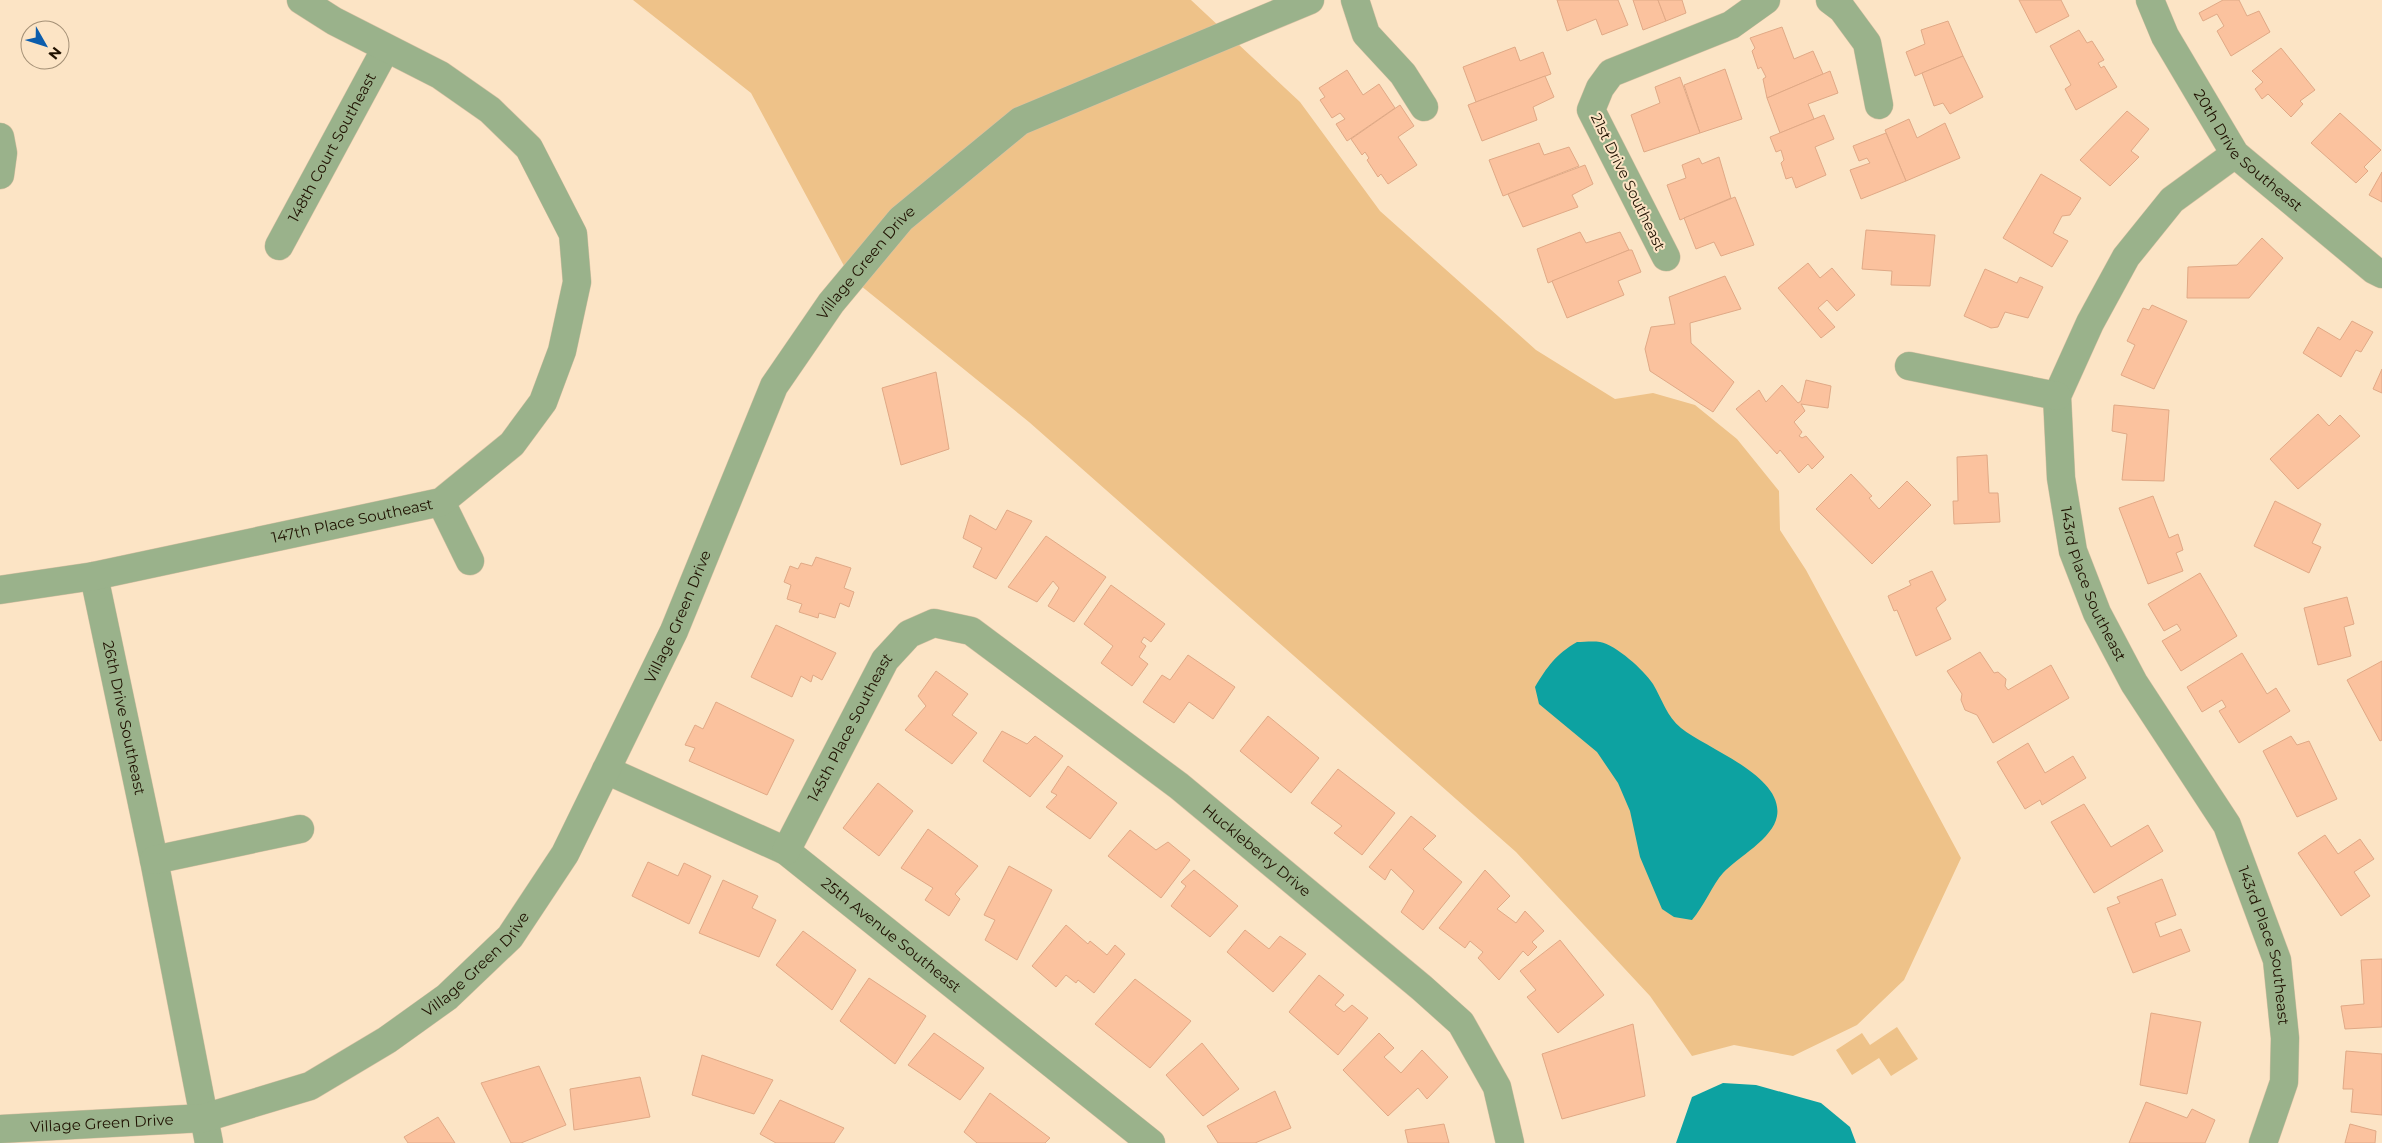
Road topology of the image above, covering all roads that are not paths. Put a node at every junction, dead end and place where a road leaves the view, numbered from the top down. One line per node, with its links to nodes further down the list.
1 (301, 0): 7 (street, 147th Place Southeast)
2 (1310, 0): 23 (street, Village Green Drive)
3 (1355, 0): 9 (street)
4 (1766, 0): 14 (street, 21st Drive Southeast)
5 (1830, 0): 8 (street)
6 (2150, 0): 11 (street, 20th Drive Southeast)
7 (386, 48): 13 (street, 148th Court Southeast); 18 (street, 147th Place Southeast)
8 (1879, 105)
9 (1424, 107)
10 (0, 137): 12 (street)
11 (2235, 154): 15 (street, 20th Drive Southeast); 17 (street, 143rd Place Southeast)
12 (0, 175)
13 (280, 246)
14 (1666, 257)
15 (2382, 274)
16 (1909, 366): 17 (street)
17 (2057, 396): 31 (street, 143rd Place Southeast)
18 (441, 502): 19 (street); 20 (street, 147th Place Southeast)
19 (470, 561)
20 (94, 576): 21 (street, 147th Place Southeast); 26 (street, 26th Drive Southeast)
21 (0, 590)
22 (934, 622): 25 (street, 145th Place Southeast); 30 (street, Huckleberry Drive)
23 (606, 770): 25 (street, 25th Avenue Southeast); 28 (street, Village Green Drive)
24 (300, 829): 26 (street)
25 (786, 852): 29 (street, 25th Avenue Southeast)
26 (154, 860): 28 (street, 26th Drive Southeast)
27 (0, 1129): 28 (street, Village Green Drive)
28 (206, 1130)
29 (1151, 1143)
30 (1510, 1143)
31 (2263, 1143)

